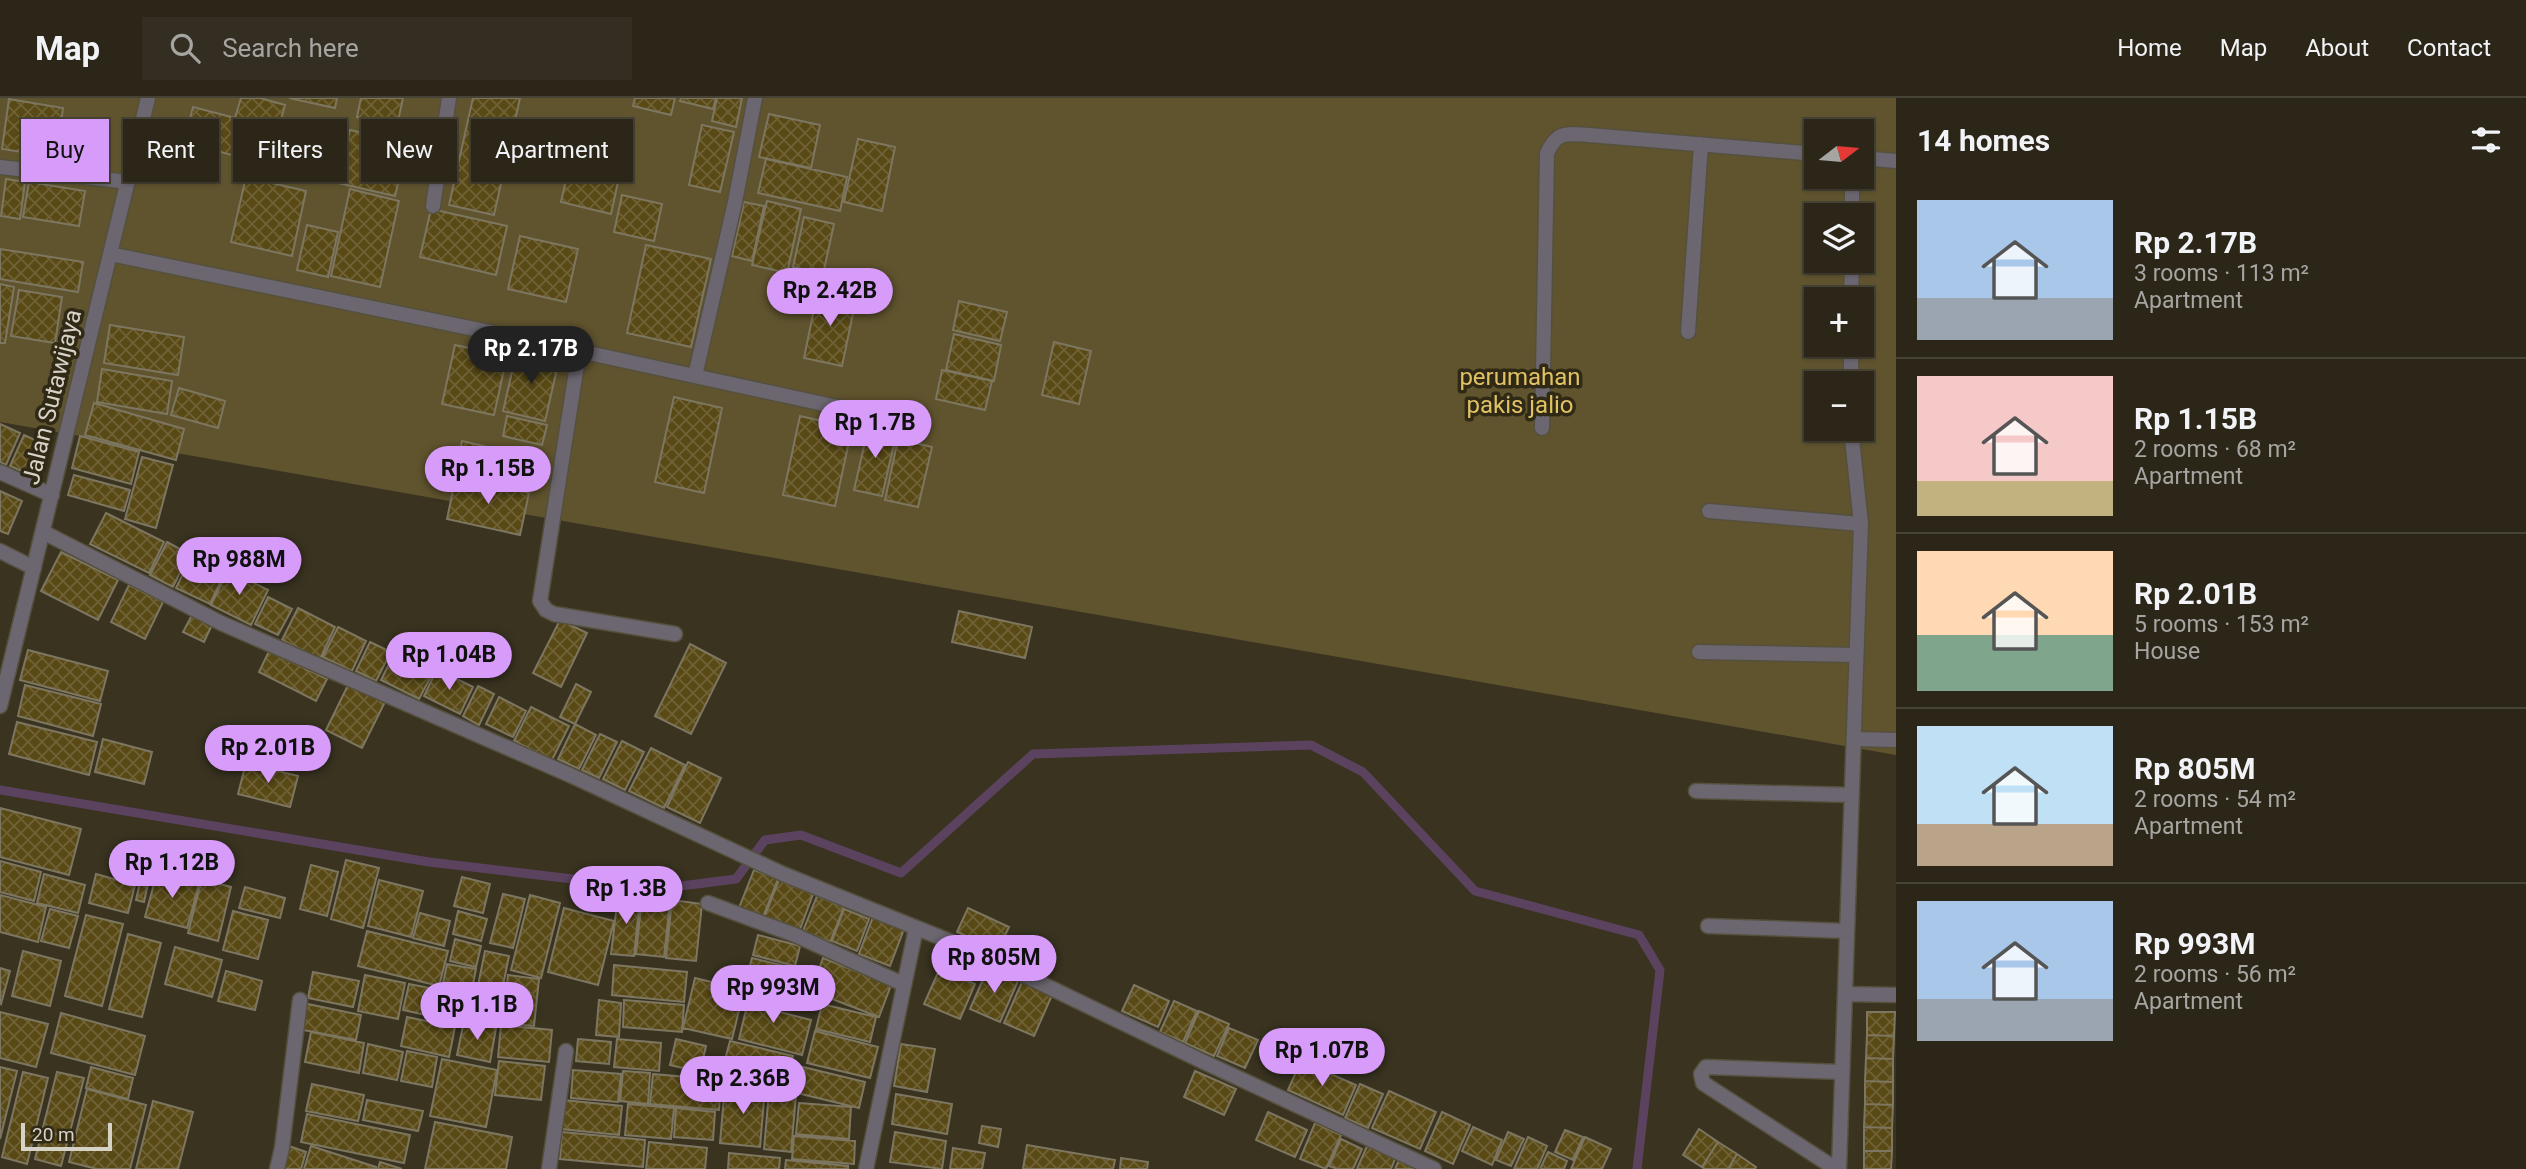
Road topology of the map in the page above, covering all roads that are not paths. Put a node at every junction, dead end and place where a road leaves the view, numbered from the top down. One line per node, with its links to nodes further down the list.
1 (148, 98): 4 (street, Jalan Sutawijaya)
2 (449, 98): 12 (street)
3 (755, 98): 16 (street)
4 (143, 119)
5 (1701, 144): 6 (street); 14 (street); 18 (street)
6 (1804, 153)
7 (1874, 159): 8 (street)
8 (1896, 161)
9 (0, 167): 10 (street)
10 (123, 181)
11 (128, 182): 13 (street, Jalan Sutawijaya)
12 (433, 206)
13 (110, 254): 15 (street); 21 (street, Jalan Sutawijaya)
14 (1688, 332)
15 (579, 352): 16 (street); 27 (street)
16 (695, 376): 17 (street)
17 (902, 421)
18 (1542, 428)
19 (1852, 441): 23 (street)
20 (0, 472): 21 (street)
21 (52, 495): 24 (street, Jalan Sutawijaya)
22 (1709, 511): 23 (street)
23 (1861, 524): 29 (street)
24 (43, 532): 26 (street, Jalan Sutawijaya); 37 (street)
25 (0, 551): 26 (street)
26 (34, 568): 30 (street, Jalan Sutawijaya)
27 (675, 634)
28 (1699, 652): 29 (street)
29 (1857, 655): 31 (street)
30 (0, 706)
31 (1854, 739): 32 (street); 34 (street)
32 (1896, 740)
33 (1696, 790): 34 (street)
34 (1852, 795): 38 (street)
35 (708, 903): 39 (street)
36 (1709, 926): 38 (street)
37 (916, 928): 39 (street); 48 (street)
38 (1847, 931): 40 (street)
39 (903, 984): 47 (street)
40 (1844, 994): 41 (street); 44 (street)
41 (1896, 995)
42 (300, 1000): 45 (street)
43 (566, 1051): 46 (street)
44 (1842, 1072): 49 (street); 49 (street)
45 (277, 1169)
46 (549, 1169)
47 (866, 1169)
48 (1434, 1169)
49 (1837, 1169)

